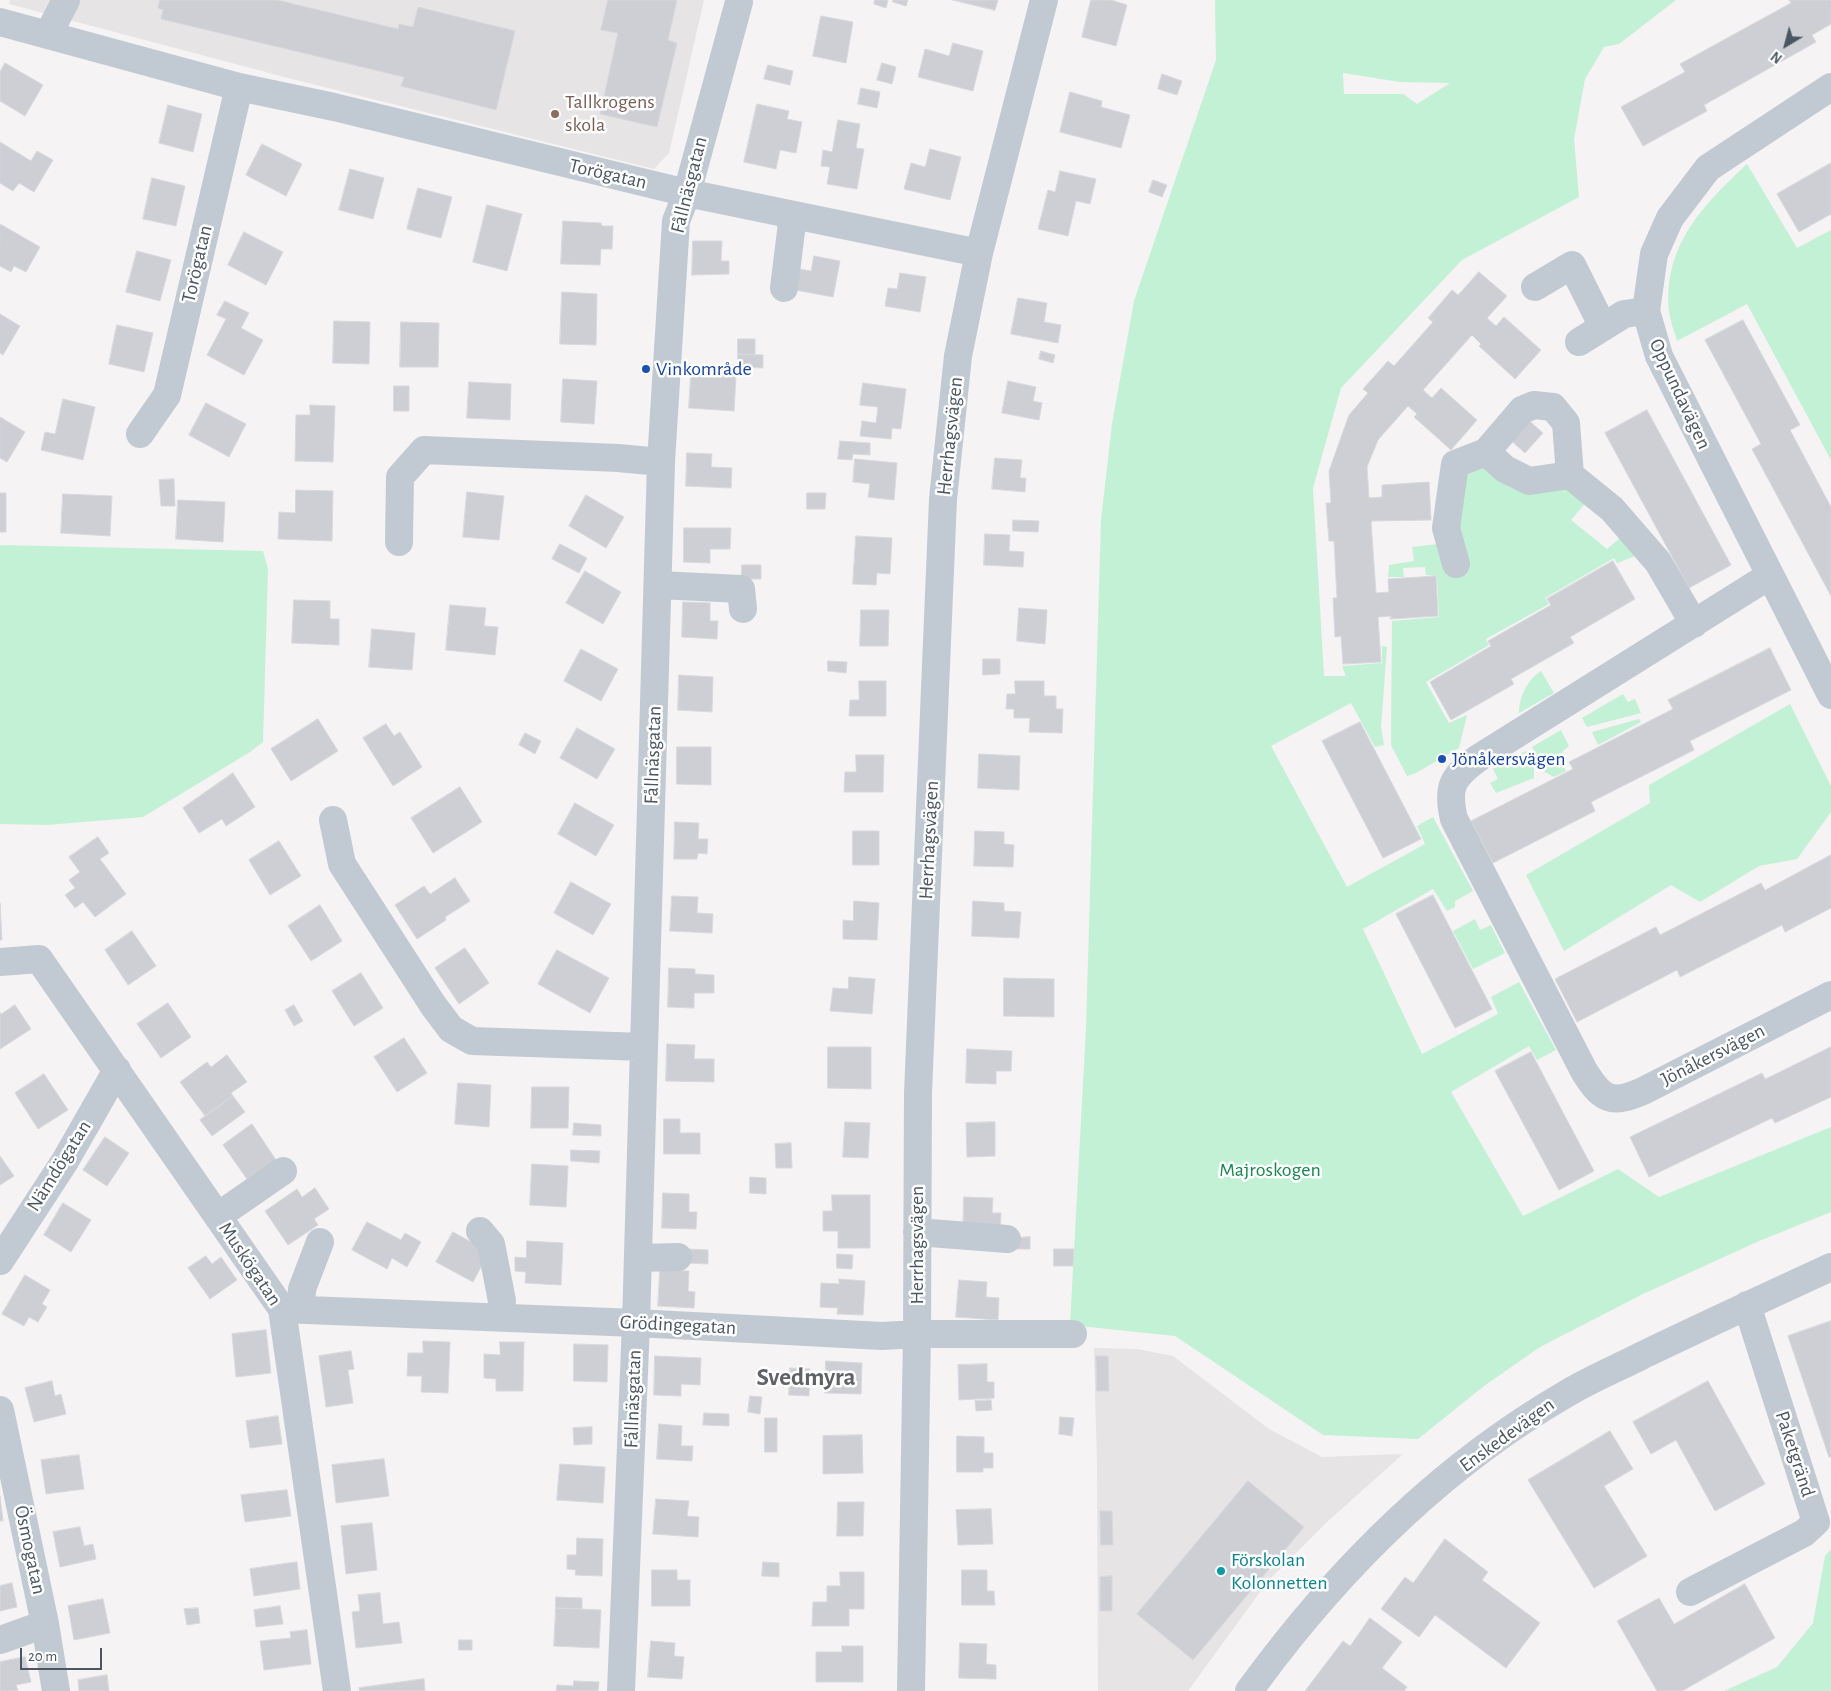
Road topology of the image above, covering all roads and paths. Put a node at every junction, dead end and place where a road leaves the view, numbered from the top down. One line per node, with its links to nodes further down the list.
1 (66, 0): 5 (street)
2 (1044, 0): 10 (street, Herrhagsvägen)
3 (739, 2): 8 (street, Fållnäsgatan)
4 (2, 15): 5 (street, Torögatan)
5 (48, 35): 6 (street, Torögatan)
6 (238, 87): 8 (street, Torögatan); 16 (street, Torögatan)
7 (1831, 87): 13 (street, Oppundavägen)
8 (687, 192): 9 (street, Torögatan); 18 (street, Fållnäsgatan)
9 (793, 215): 10 (street, Torögatan); 12 (street)
10 (979, 253): 35 (street, Herrhagsvägen)
11 (1535, 287): 14 (street)
12 (784, 288)
13 (1646, 312): 14 (street); 22 (street, Oppundavägen)
14 (1603, 327): 15 (street)
15 (1579, 342)
16 (140, 434)
17 (1486, 452): 19 (street); 19 (street); 21 (street)
18 (661, 462): 20 (street); 23 (street, Fållnäsgatan)
19 (1570, 475): 25 (street)
20 (399, 542)
21 (1456, 564)
22 (1769, 576): 25 (street, Jönåkersvägen); 26 (street, Oppundavägen)
23 (658, 585): 24 (street); 30 (street, Fållnäsgatan)
24 (743, 609)
25 (1694, 624): 29 (street, Jönåkersvägen)
26 (1831, 695)
27 (333, 820): 30 (street)
28 (0, 962): 31 (street, Muskögatan)
29 (1831, 995)
30 (644, 1047): 39 (street, Fållnäsgatan)
31 (117, 1070): 33 (street, Muskögatan); 40 (street, Nämdögatan)
32 (283, 1171): 33 (street)
33 (218, 1216): 43 (street, Muskögatan)
34 (480, 1231): 44 (street)
35 (917, 1232): 36 (street); 46 (street, Herrhagsvägen)
36 (1007, 1239)
37 (320, 1242): 43 (street)
38 (678, 1257): 39 (street)
39 (638, 1258): 45 (street, Fållnäsgatan)
40 (0, 1261)
41 (1831, 1267): 42 (street, Enskedevägen)
42 (1747, 1305): 49 (street, Paketgränd); 56 (street, Enskedevägen)
43 (292, 1309): 44 (street, Grödingegatan); 53 (street, Muskögatan)
44 (501, 1317): 45 (street, Grödingegatan)
45 (636, 1323): 46 (street, Grödingegatan); 54 (street, Fållnäsgatan)
46 (917, 1334): 47 (street, Grödingegatan); 55 (street, Herrhagsvägen)
47 (1073, 1334)
48 (0, 1410): 50 (street, Ösmogatan)
49 (1690, 1592)
50 (45, 1624): 51 (street); 52 (street, Ösmogatan)
51 (0, 1640)
52 (56, 1691)
53 (337, 1691)
54 (621, 1691)
55 (911, 1691)
56 (1249, 1691)

